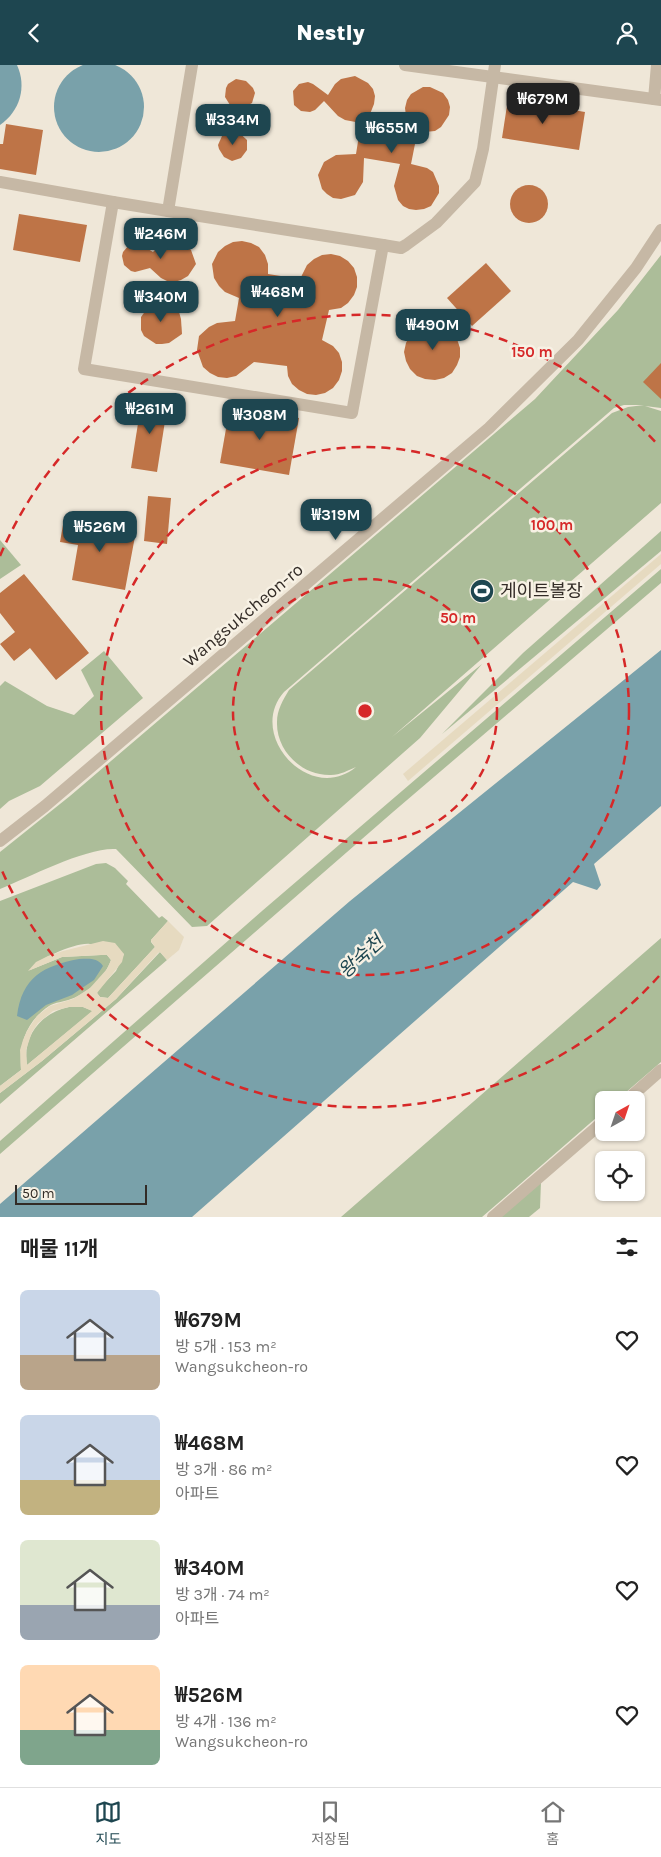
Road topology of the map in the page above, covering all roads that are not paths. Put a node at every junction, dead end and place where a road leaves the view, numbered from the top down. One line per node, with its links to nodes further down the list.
1 (192, 65): 8 (street)
2 (405, 65): 4 (street)
3 (657, 65): 5 (street)
4 (494, 71): 5 (street); 10 (street)
5 (658, 100)
6 (0, 183): 7 (street)
7 (113, 202): 8 (street); 10 (street)
8 (168, 211): 10 (street)
9 (661, 230): 11 (street, Wangsukcheon-ro)
10 (383, 245)
11 (0, 841)
12 (661, 1070): 13 (street)
13 (637, 1091)
14 (595, 1129): 15 (street)
15 (492, 1217)

